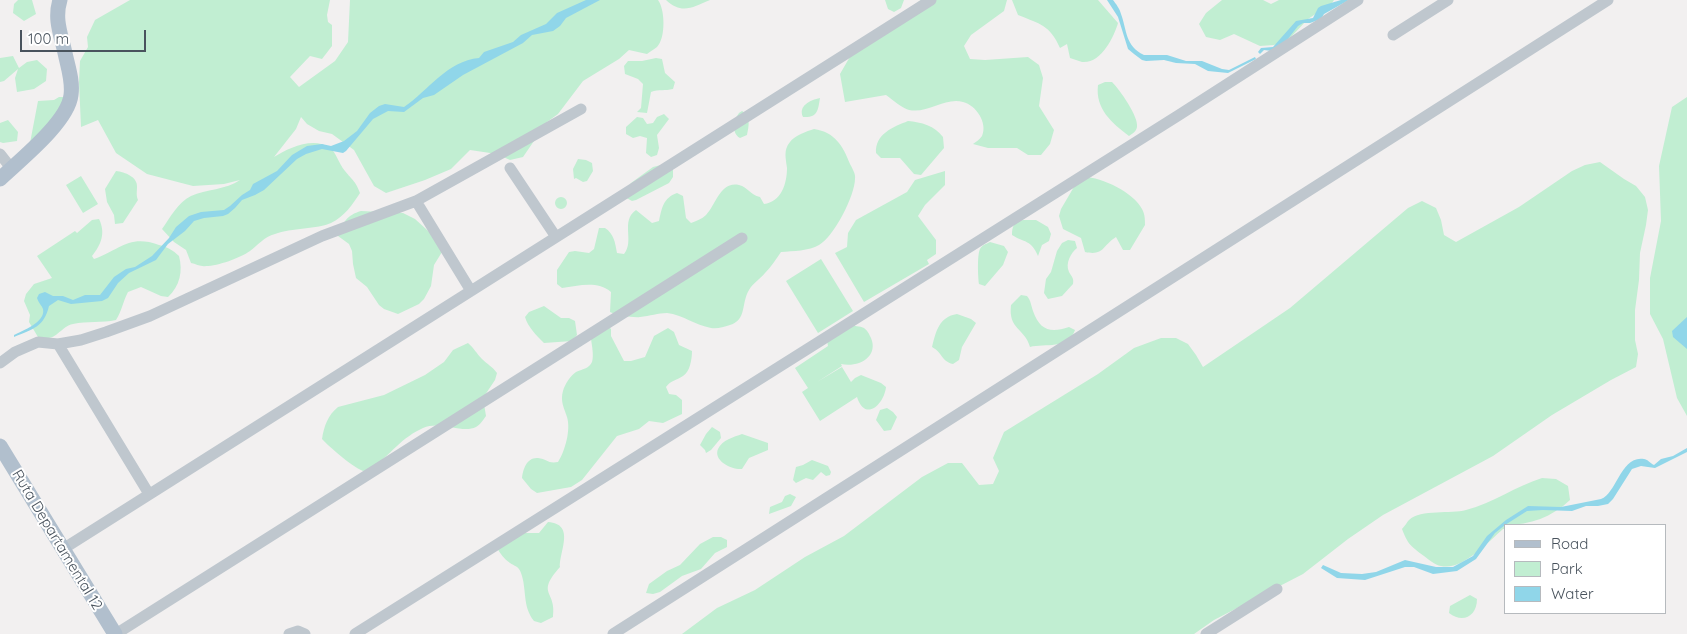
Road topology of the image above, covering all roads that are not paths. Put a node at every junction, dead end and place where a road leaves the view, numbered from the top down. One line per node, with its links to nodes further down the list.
1 (60, 0): 9 (main road)
2 (931, 0): 13 (street)
3 (1358, 0): 25 (street)
4 (1448, 0): 6 (street)
5 (1608, 0): 26 (street)
6 (1393, 35)
7 (580, 109): 12 (street)
8 (0, 154): 9 (street)
9 (11, 168): 11 (main road)
10 (510, 168): 13 (street)
11 (0, 179)
12 (416, 201): 15 (street); 16 (street)
13 (556, 238): 15 (street)
14 (742, 238): 22 (street)
15 (471, 291): 19 (street)
16 (58, 344): 17 (street); 19 (street)
17 (0, 363)
18 (0, 446): 20 (main road, Ruta Departamental 12)
19 (149, 494): 20 (street)
20 (63, 549): 22 (main road, Ruta Departamental 12)
21 (1277, 590): 27 (street)
22 (116, 634)
23 (289, 634): 24 (street)
24 (305, 634)
25 (355, 634)
26 (613, 634)
27 (1206, 634)

